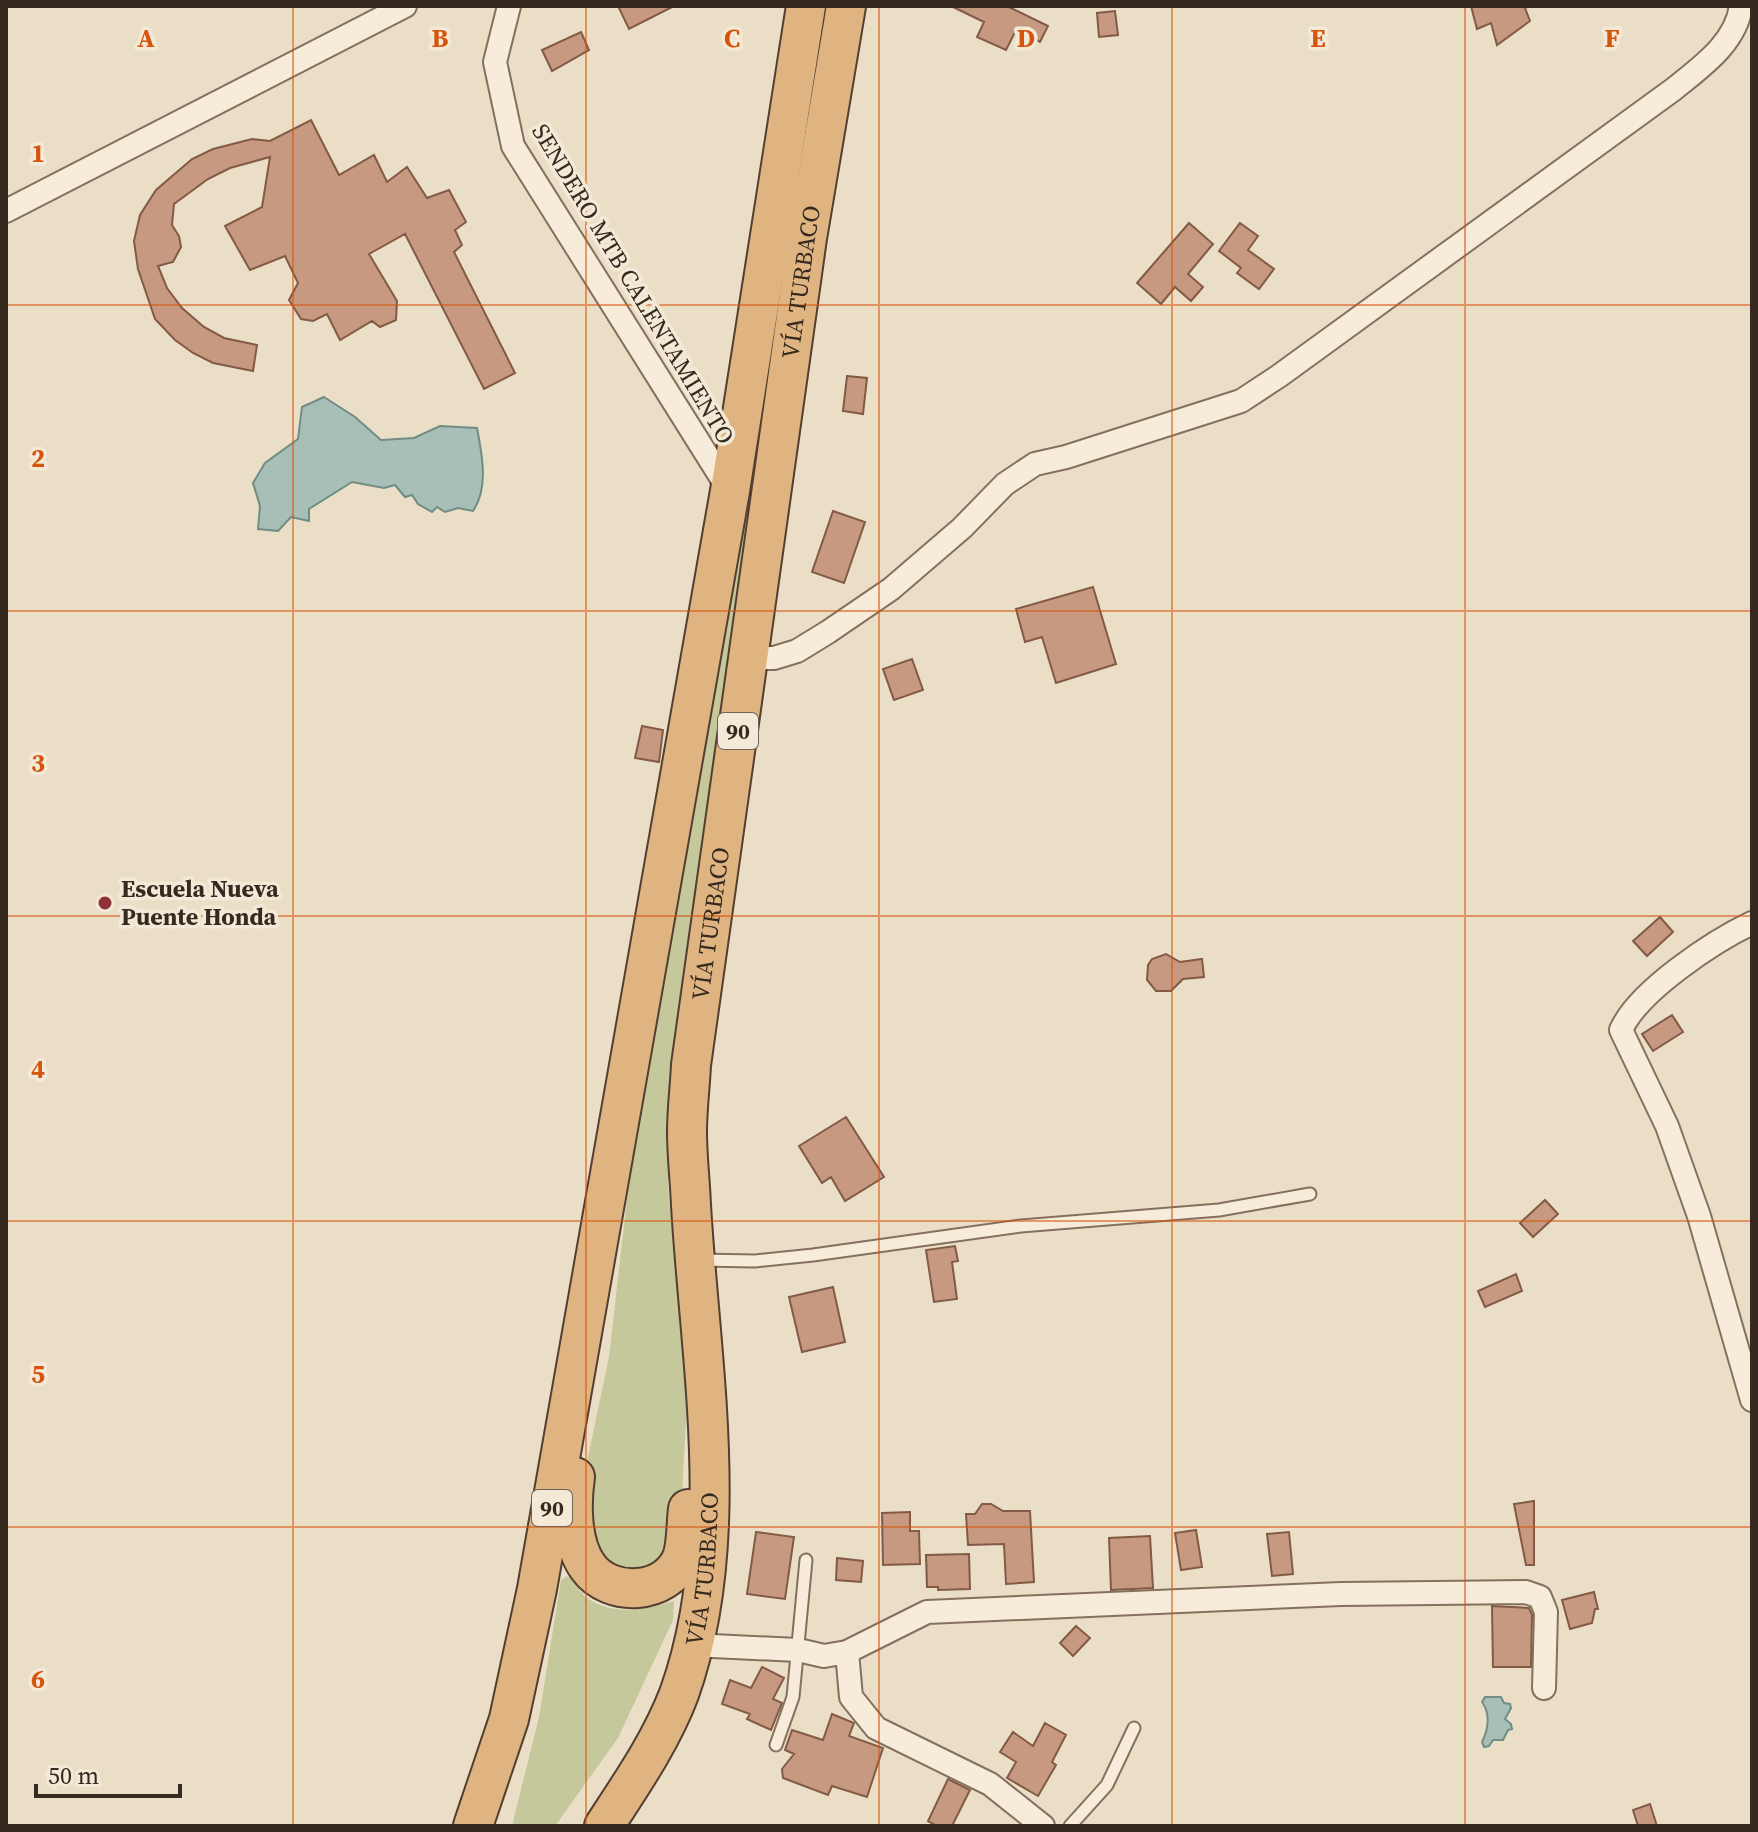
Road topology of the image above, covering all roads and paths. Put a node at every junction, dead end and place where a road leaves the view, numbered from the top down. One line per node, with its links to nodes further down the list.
1 (405, 6): 6 (street)
2 (509, 6): 7 (street, SENDERO MTB CALENTAMIENTO)
3 (806, 6): 7 (highway, VÍA TURBACO / 90)
4 (846, 6): 8 (highway, VÍA TURBACO / 90)
5 (1741, 6): 8 (street)
6 (6, 211)
7 (730, 491): 11 (highway, VÍA TURBACO / 90)
8 (749, 658): 12 (highway, VÍA TURBACO / 90)
9 (1752, 923): 13 (street)
10 (1310, 1194): 12 (lane)
11 (602, 1226): 14 (highway); 22 (highway, VÍA TURBACO / 90)
12 (694, 1260): 14 (highway, VÍA TURBACO / 90)
13 (1752, 1400)
14 (709, 1460): 16 (highway, VÍA TURBACO / 90)
15 (806, 1560): 17 (lane)
16 (692, 1645): 17 (street); 23 (highway, VÍA TURBACO / 90)
17 (798, 1650): 18 (street); 21 (lane)
18 (847, 1652): 19 (street); 24 (street)
19 (1544, 1688)
20 (1134, 1728): 25 (lane)
21 (776, 1745)
22 (473, 1826)
23 (604, 1826)
24 (1043, 1826)
25 (1070, 1826)

